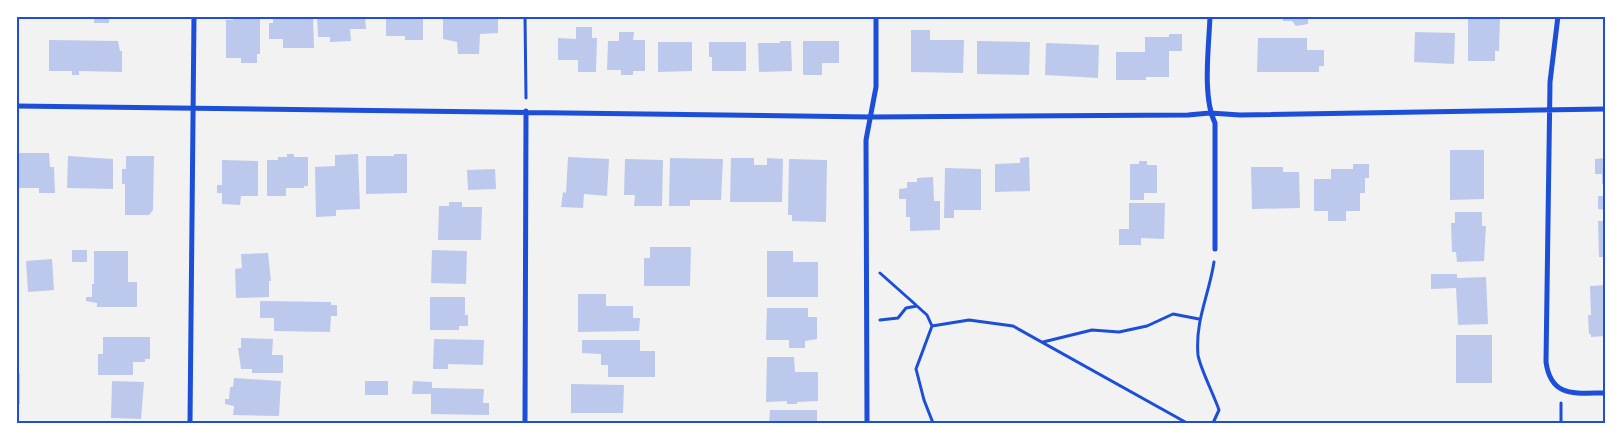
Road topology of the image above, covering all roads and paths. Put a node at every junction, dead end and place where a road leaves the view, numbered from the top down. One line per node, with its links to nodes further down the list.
1 (194, 16): 8 (street)
2 (525, 16): 6 (path)
3 (876, 16): 13 (street)
4 (1210, 16): 12 (street)
5 (1558, 16): 10 (street)
6 (526, 92)
7 (16, 106): 8 (street)
8 (193, 109): 11 (street); 23 (street)
9 (1605, 109): 10 (street)
10 (1551, 110): 12 (street); 21 (street)
11 (526, 112): 13 (street); 24 (street)
12 (1210, 113): 13 (street); 14 (street)
13 (871, 117): 15 (street)
14 (1215, 249): 17 (path)
15 (865, 260): 16 (path); 18 (street)
16 (916, 306): 18 (path); 19 (path)
17 (1199, 319): 20 (path); 28 (path)
18 (866, 321): 25 (street)
19 (932, 326): 20 (path); 26 (path)
20 (1043, 342): 27 (path)
21 (1605, 393)
22 (1560, 402): 29 (path)
23 (190, 423)
24 (525, 423)
25 (867, 423)
26 (933, 423)
27 (1187, 423)
28 (1213, 423)
29 (1561, 423)

